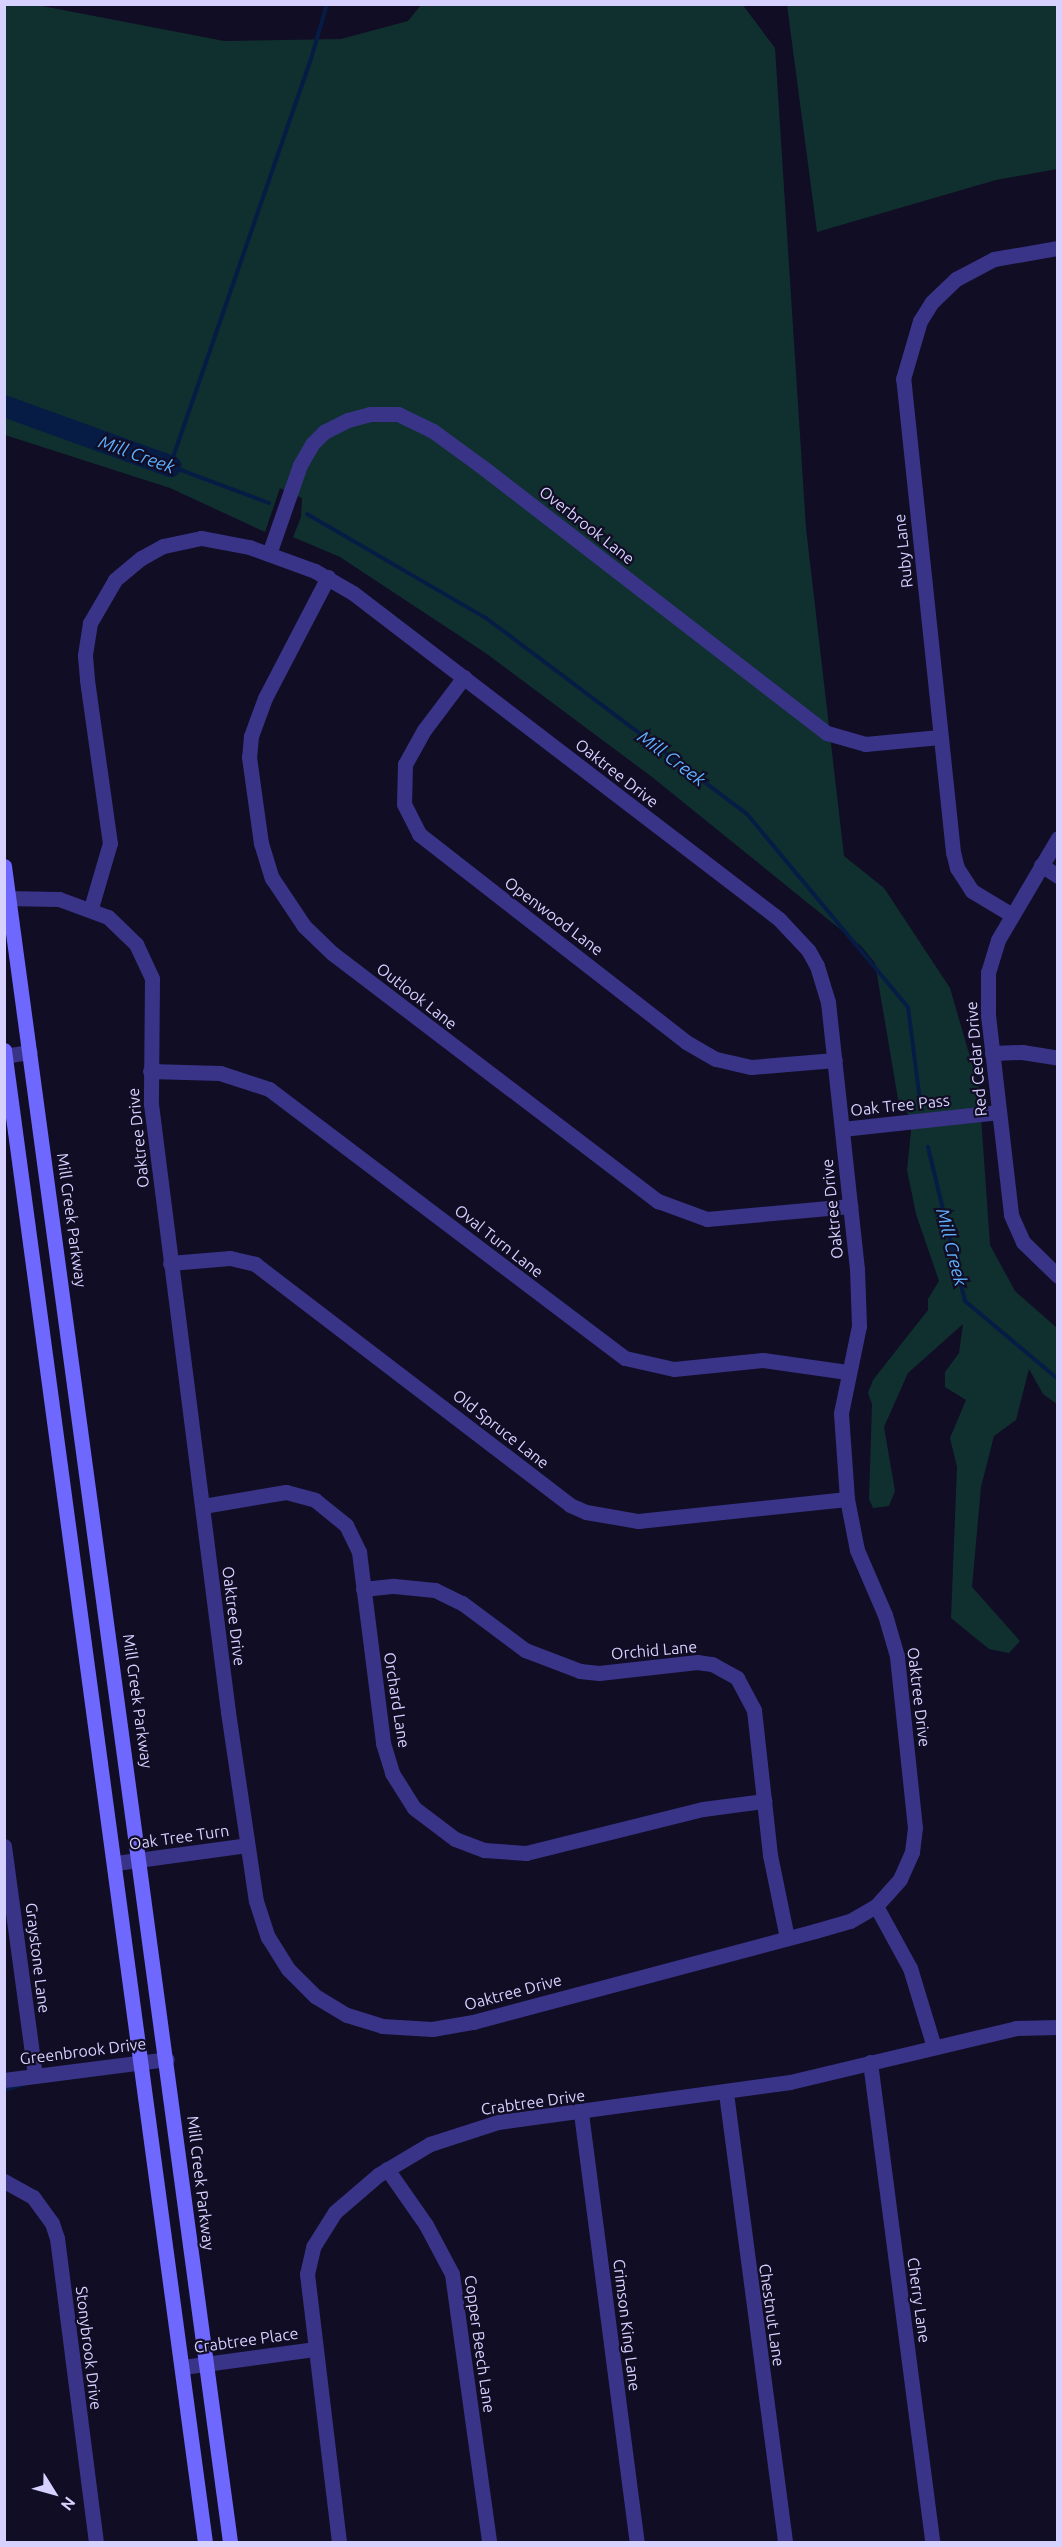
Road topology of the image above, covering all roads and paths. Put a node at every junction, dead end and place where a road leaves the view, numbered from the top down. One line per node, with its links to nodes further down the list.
1 (1058, 248): 5 (street, Ruby Lane)
2 (269, 554): 3 (street, Oaktree Drive); 5 (street, Overbrook Lane); 11 (street, Oaktree Drive)
3 (328, 577): 4 (street, Oaktree Drive); 21 (street, Outlook Lane)
4 (464, 677): 17 (street, Oaktree Drive); 17 (street, Openwood Lane)
5 (940, 737): 12 (street, Ruby Lane)
6 (1058, 838): 7 (street, Red Cedar Drive)
7 (1041, 865): 9 (street); 12 (street, Red Cedar Drive)
8 (4, 866): 10 (main road, Mill Creek Parkway)
9 (1058, 876)
10 (7, 898): 11 (street, Oaktree Drive); 13 (main road, Mill Creek Parkway)
11 (91, 908): 18 (street, Oaktree Drive)
12 (1012, 915): 14 (street, Red Cedar Drive)
13 (30, 1052): 15 (street); 31 (main road, Mill Creek Parkway)
14 (992, 1053): 16 (street); 19 (street, Red Cedar Drive)
15 (5, 1054): 32 (main road)
16 (1058, 1058)
17 (835, 1060): 20 (street, Oaktree Drive)
18 (150, 1071): 22 (street, Oaktree Drive); 24 (street, Oval Turn Lane)
19 (999, 1112): 20 (street, Oak Tree Pass); 23 (street, Red Cedar Drive)
20 (842, 1129): 21 (street, Oaktree Drive)
21 (850, 1206): 24 (street, Oaktree Drive)
22 (170, 1263): 25 (street, Old Spruce Lane); 26 (street, Oaktree Drive)
23 (1058, 1276)
24 (847, 1372): 25 (street, Oaktree Drive)
25 (847, 1499): 33 (street, Oaktree Drive)
26 (203, 1506): 27 (street, Orchard Lane); 29 (street, Oaktree Drive)
27 (363, 1589): 28 (street, Orchid Lane); 28 (street, Orchard Lane)
28 (764, 1801): 35 (street, Orchid Lane)
29 (247, 1845): 31 (street, Oak Tree Turn); 35 (street, Oaktree Drive)
30 (4, 1846): 34 (street, Graystone Lane)
31 (141, 1860): 32 (street, Oak Tree Turn); 38 (main road, Mill Creek Parkway)
32 (116, 1863): 39 (main road)
33 (876, 1906): 35 (street, Oaktree Drive); 37 (street)
34 (10, 1929): 41 (street, Graystone Lane)
35 (787, 1938)
36 (1058, 2027): 37 (street, Crabtree Drive)
37 (934, 2047): 40 (street, Crabtree Drive)
38 (167, 2059): 39 (street, Greenbrook Drive); 48 (main road, Mill Creek Parkway)
39 (142, 2062): 41 (street, Greenbrook Drive); 49 (main road)
40 (870, 2062): 43 (street, Crabtree Drive); 57 (street, Cherry Lane)
41 (35, 2076): 42 (street, Greenbrook Drive)
42 (4, 2079)
43 (726, 2093): 44 (street, Crabtree Drive); 56 (street, Chestnut Lane)
44 (581, 2113): 45 (street, Crabtree Drive); 55 (street, Crimson King Lane)
45 (387, 2169): 47 (street, Crabtree Drive); 54 (street, Copper Beech Lane)
46 (4, 2181): 50 (street, Stonybrook Drive)
47 (314, 2349): 48 (street, Crabtree Place); 53 (street, Crabtree Drive)
48 (207, 2364): 49 (street, Crabtree Place); 52 (main road, Mill Creek Parkway)
49 (183, 2367): 51 (main road)
50 (96, 2542)
51 (205, 2542)
52 (230, 2542)
53 (339, 2542)
54 (489, 2542)
55 (637, 2542)
56 (784, 2542)
57 (932, 2542)

